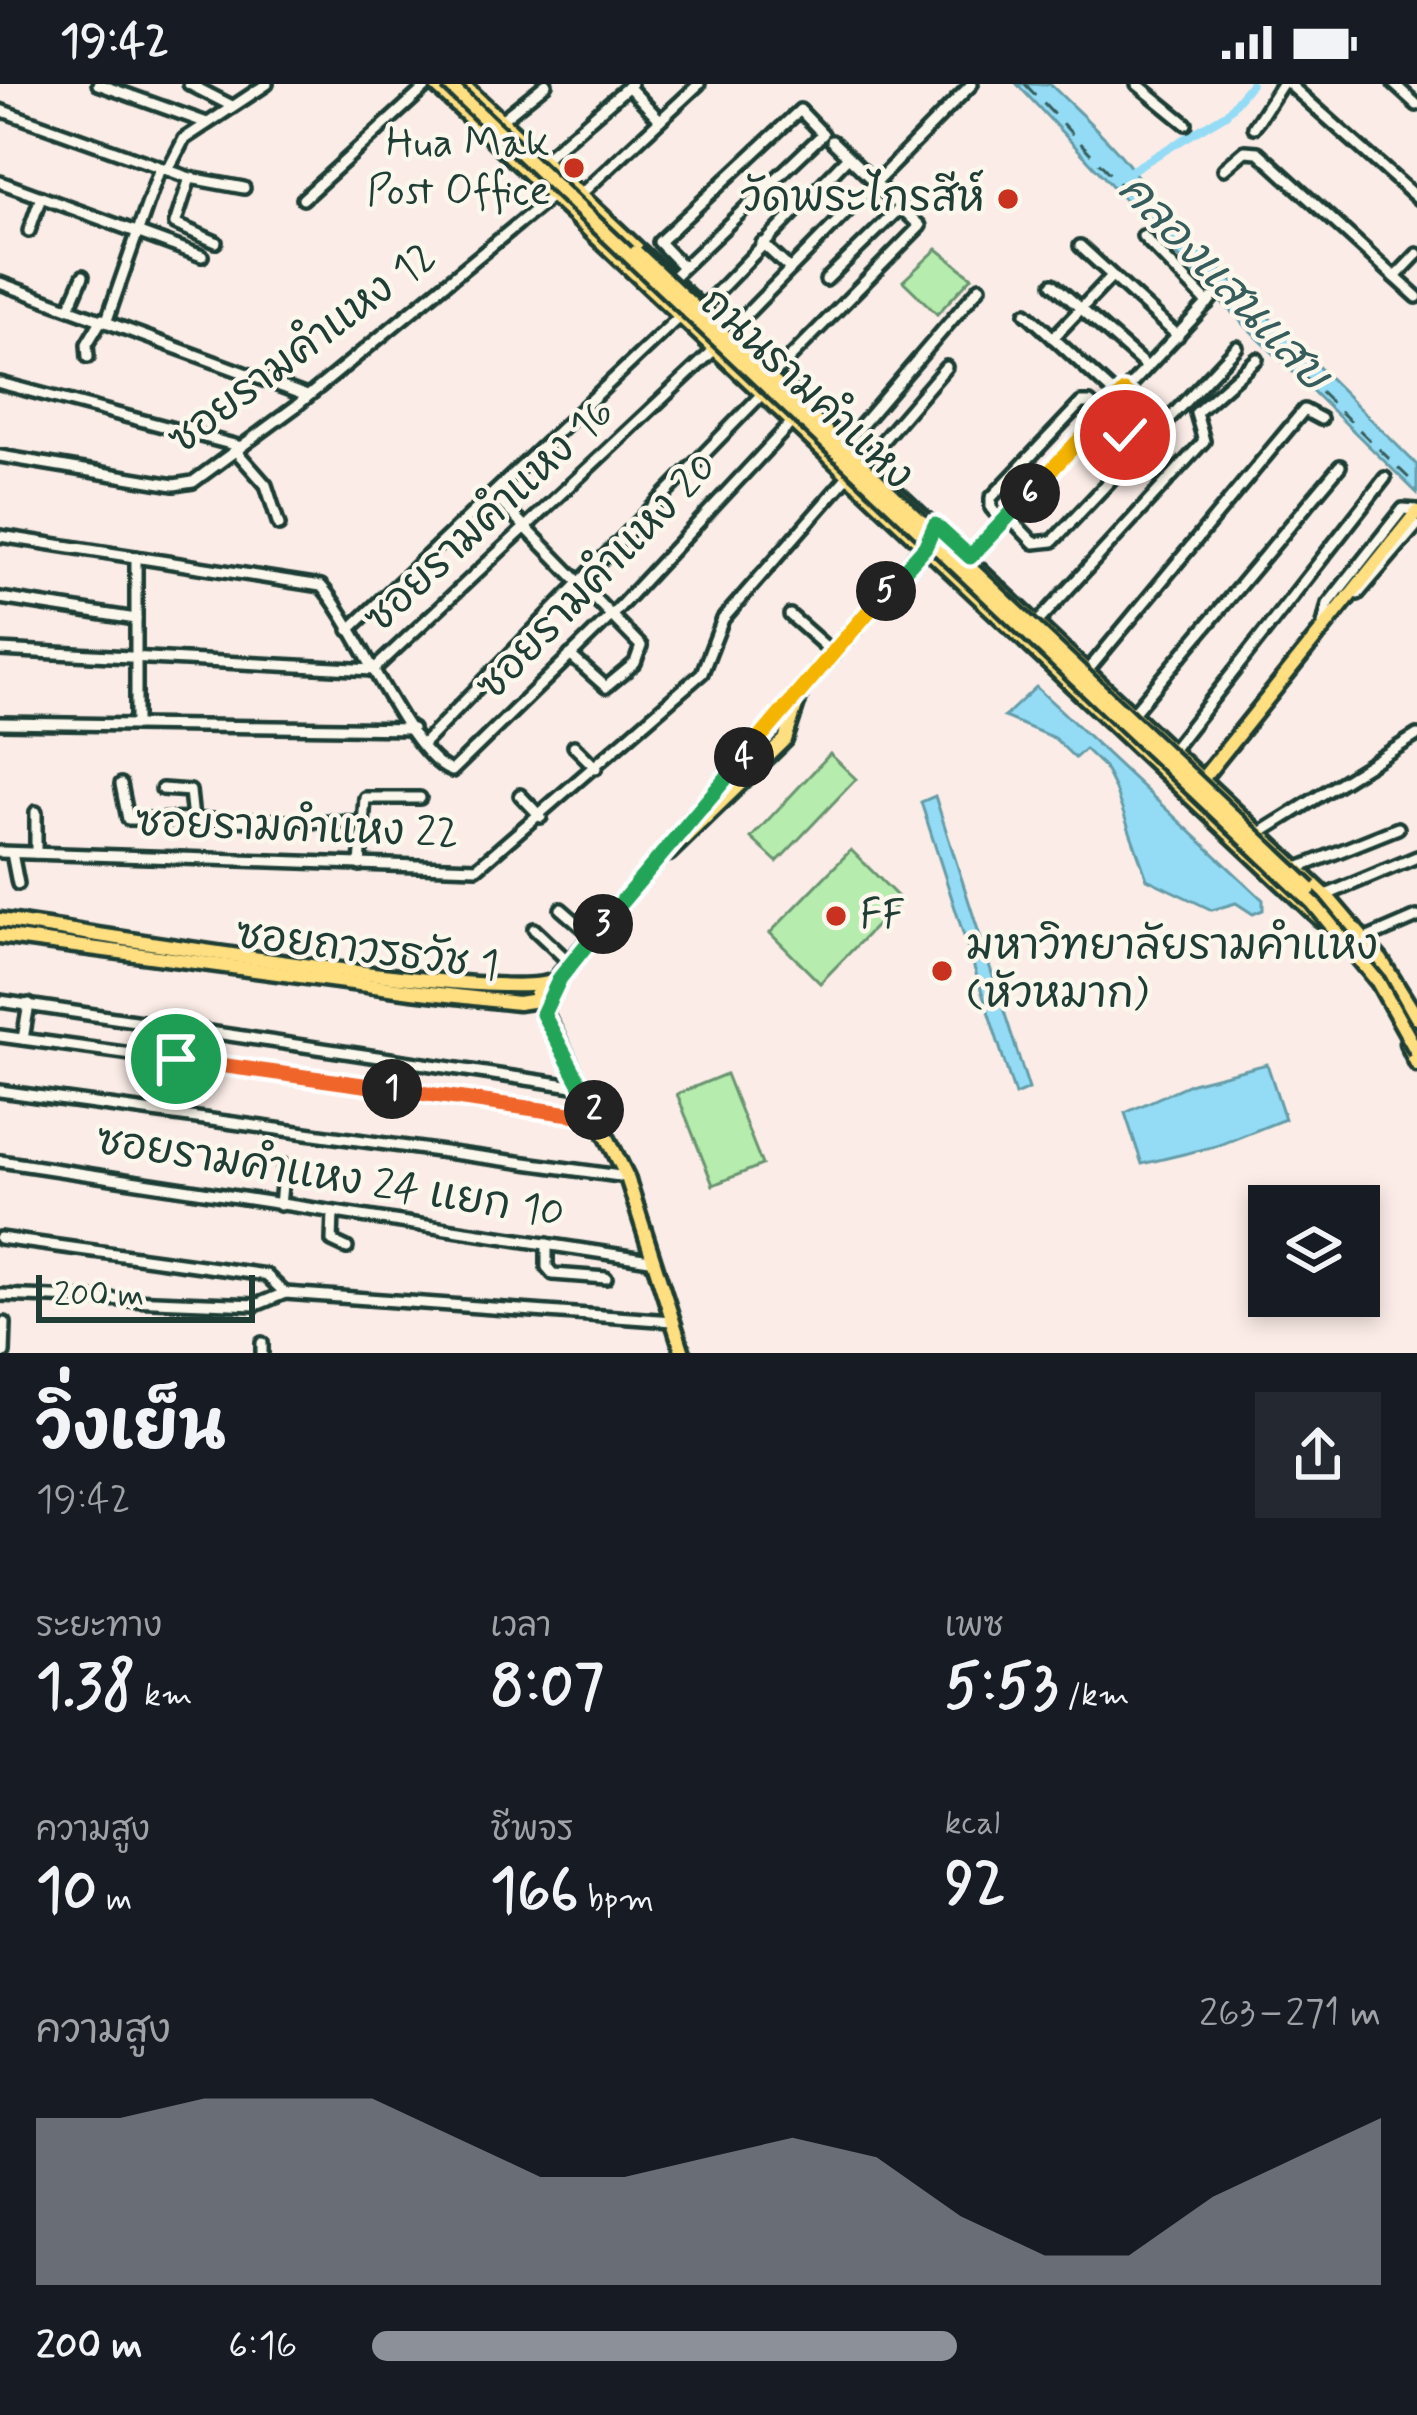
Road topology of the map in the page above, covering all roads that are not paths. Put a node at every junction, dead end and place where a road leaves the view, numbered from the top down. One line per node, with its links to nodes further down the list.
1 (98, 84): 19 (street)
2 (189, 84): 15 (street)
3 (267, 84): 15 (street)
4 (432, 84): 32 (main road, ถนนรามคำแหง); 34 (street)
5 (448, 84): 174 (main road, ถนนรามคำแหง, bridge)
6 (462, 84): 18 (main road, ถนนรามคำแหง)
7 (546, 84): 18 (street)
8 (699, 84): 17 (street)
9 (972, 84): 29 (street)
10 (1137, 84): 20 (street)
11 (1285, 84): 21 (street); 35 (street)
12 (1394, 84): 14 (street)
13 (630, 85): 17 (street); 24 (street)
14 (1417, 105)
15 (232, 106): 19 (street)
16 (0, 110): 25 (street)
17 (660, 120): 31 (street)
18 (500, 121): 24 (main road, ถนนรามคำแหง)
19 (207, 122): 25 (street)
20 (1186, 124)
21 (1254, 127)
22 (832, 140): 23 (street)
23 (848, 157): 29 (street); 42 (street)
24 (544, 162): 31 (main road, ถนนรามคำแหง); 171 (main road, ถนนรามคำแหง, bridge)
25 (164, 169): 27 (street); 38 (street)
26 (1224, 169): 52 (street)
27 (190, 178): 30 (street); 41 (street)
28 (0, 182): 33 (street)
29 (875, 183): 36 (street); 48 (street)
30 (244, 188)
31 (582, 193): 49 (main road, ถนนรามคำแหง)
32 (552, 196): 63 (main road, ถนนรามคำแหง); 78 (street, ซอยรามคำแหง 12)
33 (41, 197): 37 (street); 38 (street)
34 (303, 199)
35 (1417, 199)
36 (901, 207): 39 (street); 44 (street)
37 (29, 231)
38 (138, 232): 46 (street); 64 (street)
39 (873, 235): 44 (street); 47 (street)
40 (1143, 236): 66 (street)
41 (216, 242)
42 (762, 243): 48 (street); 60 (street)
43 (1080, 246): 51 (street)
44 (892, 254): 53 (street)
45 (1417, 254): 52 (street)
46 (202, 256)
47 (848, 260): 53 (street); 54 (street)
48 (790, 268): 65 (street)
49 (678, 272): 49 (street); 60 (main road, ถนนรามคำแหง)
50 (82, 275): 59 (street)
51 (1112, 276): 61 (street); 66 (street)
52 (1395, 277): 58 (street)
53 (867, 279): 74 (street)
54 (826, 280)
55 (0, 283): 59 (street)
56 (1053, 284): 61 (street)
57 (980, 287): 88 (street)
58 (1417, 297)
59 (70, 306): 64 (street)
60 (704, 307): 65 (main road, ถนนรามคำแหง)
61 (1080, 308): 67 (street); 73 (street)
62 (1026, 314): 67 (street)
63 (680, 316): 69 (main road, ถนนรามคำแหง); 96 (street)
64 (105, 319): 70 (street); 78 (street)
65 (730, 331): 74 (main road, ถนนรามคำแหง)
66 (1178, 336): 73 (street)
67 (1053, 338): 77 (street)
68 (1237, 347): 98 (street)
69 (714, 350): 76 (main road, ถนนรามคำแหง); 102 (street, ซอยรามคำแหง 16)
70 (88, 357)
71 (1258, 359): 112 (street)
72 (946, 367): 92 (street)
73 (1148, 367): 77 (street)
74 (775, 374): 82 (main road, ถนนรามคำแหง)
75 (0, 383): 89 (street)
76 (762, 394): 83 (main road, ถนนรามคำแหง); 107 (street)
77 (1122, 395): 79 (street); 80 (street)
78 (307, 396): 89 (street, ซอยรามคำแหง 12)
79 (1146, 412): 84 (street); 85 (street)
80 (1103, 415): 86 (street); 90 (street)
81 (1321, 419): 119 (street)
82 (824, 420): 87 (main road); 88 (main road, ถนนรามคำแหง)
83 (792, 422): 87 (main road, ถนนรามคำแหง); 109 (street, ซอยรามคำแหง 20)
84 (1157, 422)
85 (1125, 435)
86 (1050, 436): 90 (street); 98 (street)
87 (808, 437): 94 (main road, ถนนรามคำแหง)
88 (848, 442): 92 (main road, ถนนรามคำแหง)
89 (239, 449): 91 (street, ซอยรามคำแหง 12); 99 (street)
90 (1067, 453): 98 (street)
91 (0, 456)
92 (866, 460): 100 (main road, ถนนรามคำแหง)
93 (1340, 466): 122 (street)
94 (849, 475): 104 (main road, ถนนรามคำแหง); 131 (street, ซอยรามคำแหง 22)
95 (1385, 478): 129 (street)
96 (493, 494): 102 (street); 114 (street)
97 (1414, 509): 113 (main road); 113 (street)
98 (1006, 519): 106 (street)
99 (279, 525)
100 (935, 525): 104 (main road); 106 (main road, ถนนรามคำแหง)
101 (1417, 525): 113 (street)
102 (526, 529): 107 (street); 120 (street, ซอยรามคำแหง 16)
103 (0, 536): 105 (street)
104 (925, 547): 116 (main road); 137 (main road, ถนนรามคำแหง)
105 (136, 557): 111 (street); 114 (street)
106 (970, 557): 112 (main road, ถนนรามคำแหง)
107 (579, 581): 109 (street); 127 (street)
108 (0, 598): 111 (street)
109 (613, 614): 118 (street, ซอยรามคำแหง 20); 118 (street)
110 (790, 615): 116 (street)
111 (136, 620): 117 (street)
112 (1038, 622): 119 (main road, ถนนรามคำแหง)
113 (1323, 624): 132 (main road)
114 (349, 630): 120 (street)
115 (0, 650): 117 (street, ซอยรามคำแหง 16)
116 (833, 653): 121 (main road)
117 (136, 655): 120 (street, ซอยรามคำแหง 16); 124 (street)
118 (569, 655): 127 (street, ซอยรามคำแหง 20)
119 (1089, 669): 122 (main road, ถนนรามคำแหง)
120 (374, 670): 125 (street)
121 (802, 689): 130 (main road); 133 (main road)
122 (1134, 712): 129 (main road, ถนนรามคำแหง)
123 (0, 723): 124 (street)
124 (136, 725): 125 (street)
125 (412, 729): 127 (street)
126 (1417, 735): 144 (street)
127 (423, 744)
128 (574, 746): 131 (street)
129 (1173, 749): 132 (main road, ถนนรามคำแหง)
130 (770, 753): 133 (main road); 151 (main road)
131 (596, 768): 140 (street, ซอยรามคำแหง 22)
132 (1203, 778): 137 (main road); 144 (main road, ถนนรามคำแหง)
133 (724, 779): 151 (main road)
134 (121, 784): 141 (street)
135 (162, 789): 141 (street)
136 (520, 795): 140 (street)
137 (1189, 796): 154 (main road, ถนนรามคำแหง)
138 (420, 797): 142 (street)
139 (35, 812): 146 (street)
140 (541, 817): 148 (street, ซอยรามคำแหง 22)
141 (193, 819): 142 (street)
142 (361, 822): 148 (street)
143 (1398, 828): 149 (street)
144 (1260, 833): 149 (main road, ถนนรามคำแหง)
145 (6, 852): 146 (street, ซอยรามคำแหง 22); 150 (street)
146 (36, 854): 148 (street, ซอยรามคำแหง 22)
147 (1417, 857): 152 (street)
148 (360, 865)
149 (1298, 868): 152 (main road, ถนนรามคำแหง)
150 (18, 884)
151 (629, 890): 160 (main road)
152 (1328, 897): 154 (main road); 161 (main road, ถนนรามคำแหง)
153 (561, 909): 160 (street)
154 (1315, 914): 175 (main road, ถนนรามคำแหง)
155 (1417, 917): 161 (street)
156 (0, 920): 158 (main road, ซอยถาวรธวัช 1)
157 (534, 929): 163 (street)
158 (74, 930): 162 (main road); 165 (main road, ซอยถาวรธวัช 1)
159 (0, 937): 162 (main road, ซอยถาวรธวัช 1)
160 (593, 937): 163 (main road)
161 (1366, 939): 170 (main road, ถนนรามคำแหง)
162 (71, 946): 165 (main road, ซอยถาวรธวัช 1)
163 (572, 964): 164 (main road)
164 (560, 978): 166 (main road); 169 (main road)
165 (413, 984): 166 (main road, ซอยถาวรธวัช 1); 169 (main road, ซอยถาวรธวัช 1)
166 (526, 987): 169 (main road, ซอยถาวรธวัช 1)
167 (0, 1001): 168 (street)
168 (29, 1004): 173 (street); 176 (street)
169 (541, 1007): 176 (main road)
170 (1417, 1018)
171 (1417, 1034)
172 (0, 1036): 173 (street)
173 (23, 1039): 178 (street)
174 (1417, 1052)
175 (1417, 1064)
176 (580, 1087): 178 (main road)
177 (0, 1090): 181 (street)
178 (599, 1118): 181 (main road)
179 (0, 1161): 182 (street, ซอยรามคำแหง 24 แยก 10)
180 (284, 1165): 182 (street)
181 (627, 1177): 187 (main road)
182 (280, 1205): 183 (street, ซอยรามคำแหง 24 แยก 10)
183 (333, 1212): 185 (street, ซอยรามคำแหง 24 แยก 10); 186 (street)
184 (0, 1238): 189 (street)
185 (547, 1244): 187 (street, ซอยรามคำแหง 24 แยก 10); 188 (street)
186 (347, 1248)
187 (650, 1259): 191 (main road)
188 (606, 1278)
189 (285, 1293): 190 (street); 191 (street)
190 (0, 1295)
191 (672, 1321): 194 (main road)
192 (5, 1323): 193 (street)
193 (4, 1353)
194 (682, 1353)

